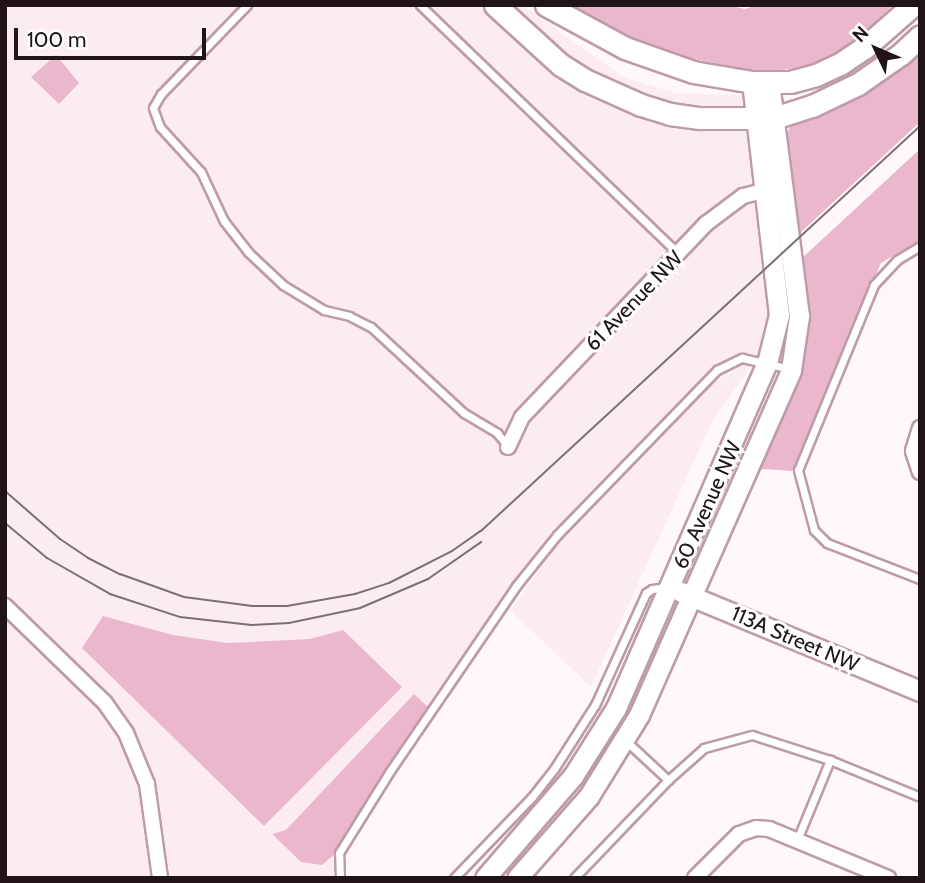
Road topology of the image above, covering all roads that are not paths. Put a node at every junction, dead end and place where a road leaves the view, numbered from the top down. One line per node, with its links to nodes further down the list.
1 (247, 5): 15 (lane)
2 (420, 5): 11 (lane)
3 (495, 5): 8 (main road)
4 (547, 5): 7 (main road)
5 (913, 5): 7 (main road)
6 (920, 36): 8 (main road)
7 (761, 82): 8 (street, 60 Avenue NW)
8 (765, 118): 9 (street, 60 Avenue NW)
9 (775, 189): 11 (street, 61 Avenue NW); 12 (street, 60 Avenue NW); 13 (street, 60 Avenue NW)
10 (920, 246): 17 (lane)
11 (679, 254): 15 (street, 61 Avenue NW)
12 (767, 363): 13 (lane); 18 (street, 60 Avenue NW); 28 (lane)
13 (791, 370): 19 (street, 60 Avenue NW)
14 (920, 428): 16 (street)
15 (508, 447)
16 (917, 468)
17 (920, 579)
18 (670, 588): 19 (street, 113A Street NW); 29 (lane); 30 (street, 60 Avenue NW)
19 (693, 596): 21 (street, 113A Street NW); 22 (street, 60 Avenue NW)
20 (5, 606): 27 (street)
21 (920, 691)
22 (625, 740): 24 (lane); 31 (street, 60 Avenue NW)
23 (830, 760): 24 (lane); 25 (lane); 26 (lane)
24 (668, 780): 32 (lane)
25 (920, 797)
26 (797, 840): 33 (street); 34 (street)
27 (160, 878)
28 (340, 878)
29 (454, 878)
30 (485, 878)
31 (517, 878)
32 (574, 878)
33 (695, 878)
34 (888, 878)

